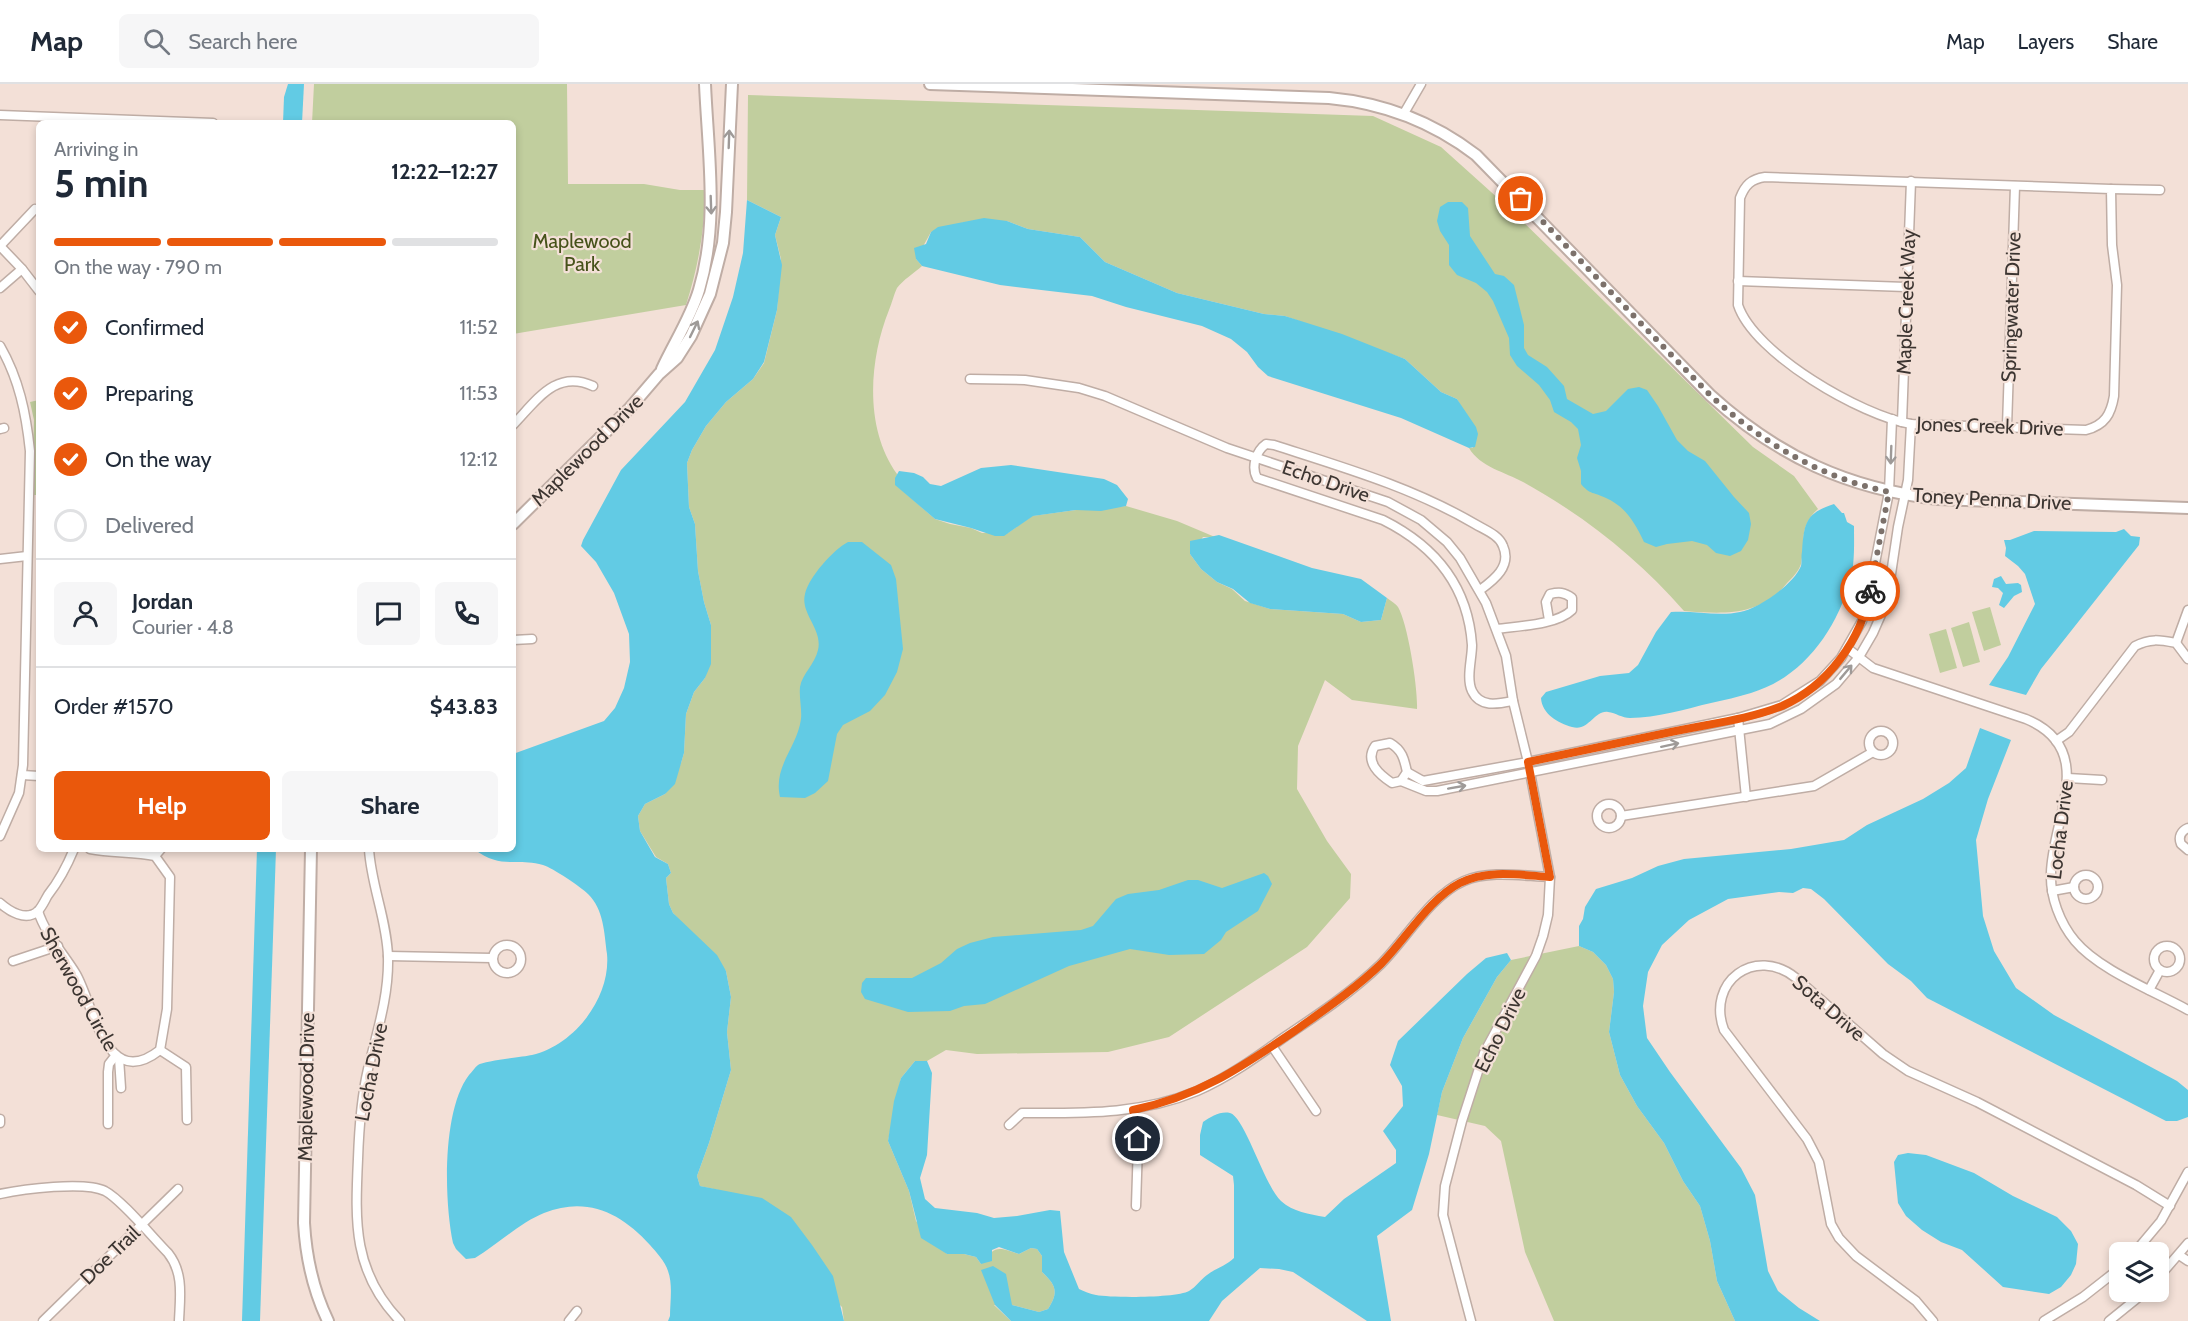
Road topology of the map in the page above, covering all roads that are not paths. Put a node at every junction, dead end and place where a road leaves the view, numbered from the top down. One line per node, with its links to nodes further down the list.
1 (705, 84): 20 (street, Maplewood Drive, one-way to 20)
2 (732, 84): 20 (street, Maplewood Drive, one-way to 2)
3 (930, 84): 6 (street, Toney Penna Drive)
4 (1422, 84): 6 (street)
5 (0, 115): 7 (street)
6 (1403, 115): 28 (street, Toney Penna Drive)
7 (112, 120)
8 (1911, 181): 9 (street, Jones Creek Drive); 15 (street, Jones Creek Drive); 17 (street, Maple Creek Way)
9 (2015, 186): 10 (street, Jones Creek Drive); 26 (street, Springwater Drive)
10 (2111, 189): 11 (street, Jones Creek Drive); 26 (street, Jones Creek Drive)
11 (2160, 190)
12 (34, 209): 13 (street)
13 (0, 246): 14 (street)
14 (22, 269): 16 (street); 18 (street)
15 (1738, 281): 17 (street); 23 (street, Jones Creek Drive)
16 (36, 287)
17 (1906, 287): 25 (street, Maple Creek Way)
18 (0, 288)
19 (0, 345): 32 (street)
20 (659, 374): 31 (street, Maplewood Drive)
21 (970, 379): 27 (street, Echo Drive)
22 (593, 386): 24 (street)
23 (1892, 419): 25 (street, Jones Creek Drive); 28 (street, one-way to 28)
24 (516, 421)
25 (1907, 423): 26 (street, Jones Creek Drive); 29 (street, Maple Creek Way)
26 (2007, 427)
27 (1256, 458): 34 (street, Echo Drive); 34 (street); 44 (street)
28 (1889, 492): 29 (street, Toney Penna Drive); 41 (street)
29 (1905, 495): 30 (street, Toney Penna Drive); 42 (street, Maple Creek Way)
30 (2188, 508)
31 (516, 521)
32 (27, 556): 33 (street); 52 (street)
33 (0, 559)
34 (1480, 590): 37 (street, Echo Drive)
35 (2188, 610): 40 (street)
36 (1550, 620): 37 (street)
37 (1497, 629): 44 (street, Echo Drive)
38 (532, 639): 39 (street)
39 (516, 640)
40 (2176, 643): 43 (street); 47 (street)
41 (1847, 648): 42 (street); 45 (street)
42 (1858, 657): 46 (street, Maple Creek Way, one-way to 42); 47 (street)
43 (2188, 659)
44 (1513, 701): 49 (street, Echo Drive)
45 (1738, 718): 46 (street); 49 (street)
46 (1740, 731): 51 (street, Maple Creek Way, one-way to 46); 57 (street)
47 (2056, 741): 54 (street, Locha Drive)
48 (1873, 752): 57 (street)
49 (1528, 762): 50 (street); 51 (street, Echo Drive)
50 (1407, 772): 56 (street); 56 (street)
51 (1530, 773): 56 (street, one-way to 51); 68 (street, Echo Drive)
52 (22, 775): 53 (street); 60 (street)
53 (36, 776)
54 (2068, 778): 55 (street); 70 (street, Locha Drive)
55 (2102, 780)
56 (1401, 781)
57 (1746, 797): 58 (street)
58 (1621, 816)
59 (2188, 828): 61 (street)
60 (0, 836)
61 (2188, 850)
62 (73, 852): 72 (street, Sherwood Circle)
63 (104, 852): 64 (street)
64 (122, 852)
65 (158, 852): 81 (street)
66 (311, 852): 105 (street, Maplewood Drive)
67 (370, 852): 74 (street, Locha Drive)
68 (1550, 877): 80 (street); 108 (street, Echo Drive)
69 (2074, 887): 70 (street)
70 (2052, 891): 78 (street, Locha Drive)
71 (0, 903): 72 (street, Sherwood Circle)
72 (38, 911): 73 (street, Sherwood Circle)
73 (58, 946): 76 (street); 82 (street, Sherwood Circle)
74 (388, 956): 75 (street); 106 (street, Locha Drive)
75 (492, 958)
76 (13, 961)
77 (2160, 969): 78 (street)
78 (2150, 990): 79 (street, Locha Drive)
79 (2188, 1010)
80 (1272, 1046): 84 (street); 85 (street)
81 (160, 1050): 82 (street, Sherwood Circle); 86 (street)
82 (117, 1057): 83 (street); 87 (street)
83 (121, 1088)
84 (1133, 1110): 88 (street); 92 (street)
85 (1316, 1111)
86 (188, 1120)
87 (108, 1124)
88 (1009, 1125)
89 (2188, 1173): 93 (street)
90 (178, 1189): 94 (street, Doe Trail)
91 (0, 1194): 94 (street)
92 (1136, 1206)
93 (2170, 1206): 95 (street); 109 (street, Sota Drive)
94 (141, 1225): 103 (street, Doe Trail); 104 (street)
95 (2144, 1242)
96 (2188, 1243): 97 (street)
97 (2179, 1255): 98 (street); 99 (street)
98 (2188, 1262)
99 (2169, 1266)
100 (2109, 1277): 110 (street)
101 (2133, 1302): 111 (street)
102 (577, 1311): 107 (street)
103 (43, 1321)
104 (179, 1321)
105 (328, 1321)
106 (400, 1321)
107 (569, 1321)
108 (1471, 1321)
109 (1933, 1321)
110 (2044, 1321)
111 (2109, 1321)

